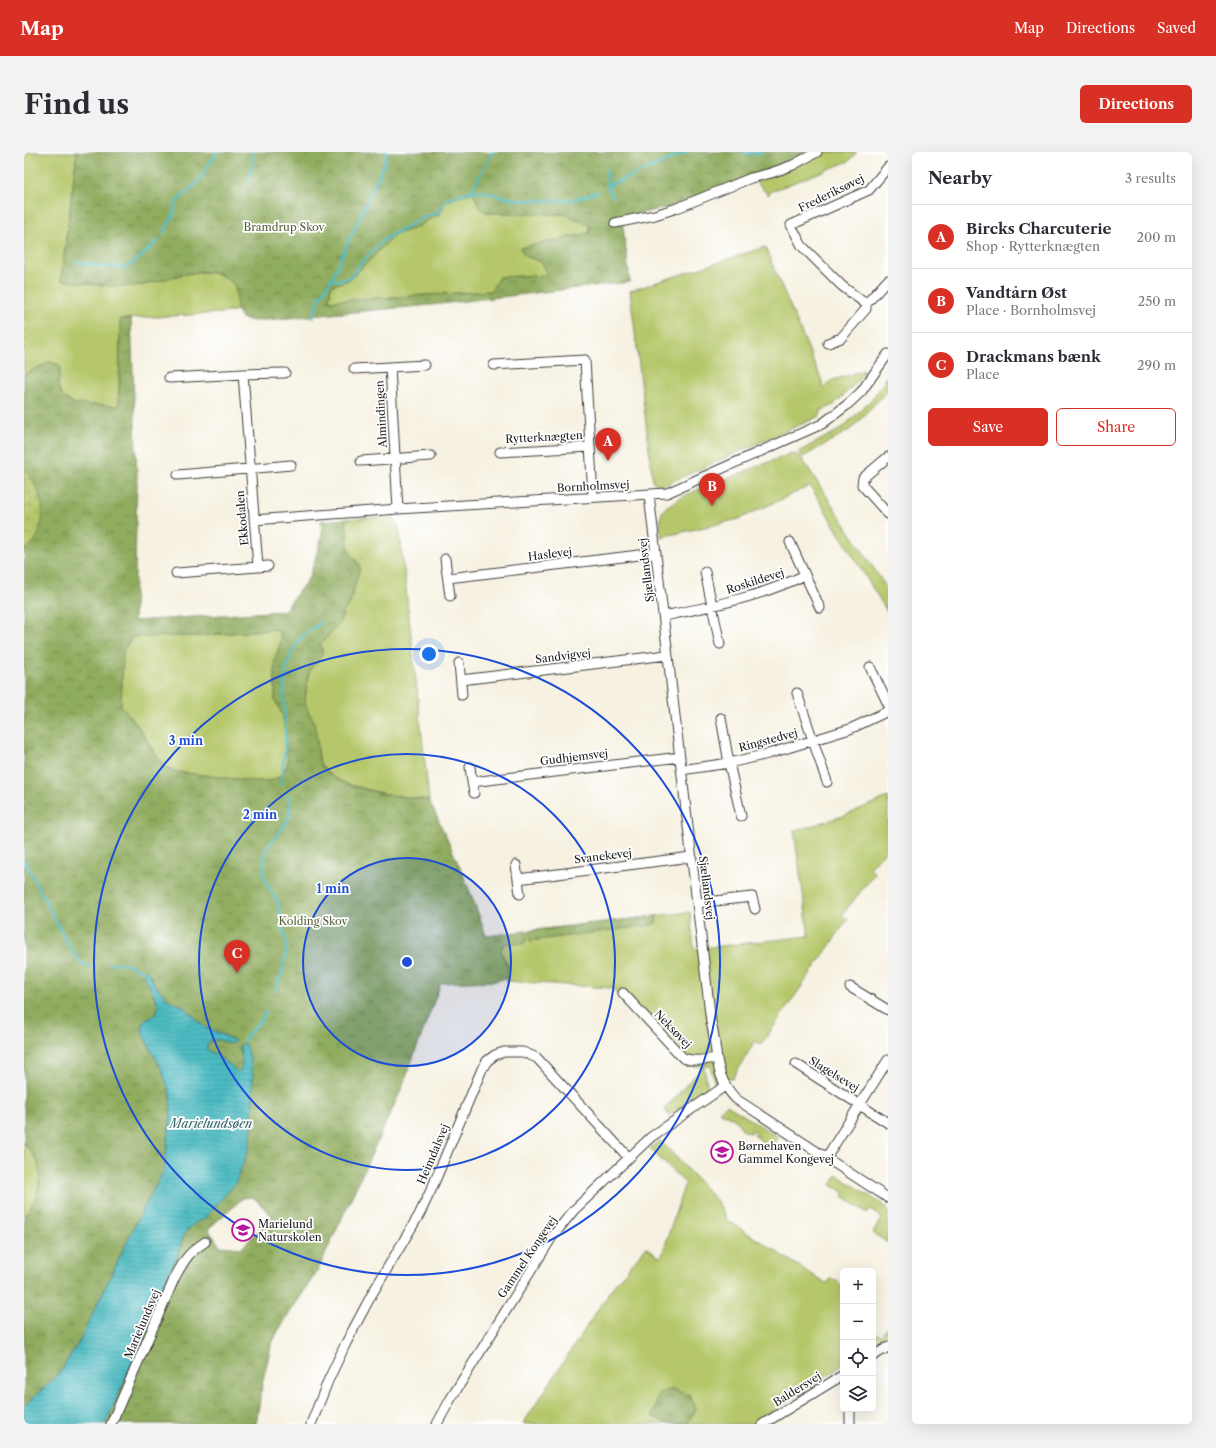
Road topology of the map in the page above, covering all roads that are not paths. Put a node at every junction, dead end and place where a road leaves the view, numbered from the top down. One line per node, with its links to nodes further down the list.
1 (817, 152): 3 (street)
2 (888, 168): 5 (street, Frederiksøvej)
3 (615, 223)
4 (888, 280): 5 (street)
5 (866, 304): 6 (street)
6 (828, 343)
7 (888, 354): 24 (street, Bornholmsvej)
8 (494, 364): 15 (street, Rytterknægten)
9 (425, 365): 10 (street, Almindingen)
10 (390, 367): 11 (street, Almindingen); 19 (street, Almindingen)
11 (354, 369)
12 (285, 373): 13 (street)
13 (243, 374): 14 (street); 22 (street, Ekkodalen)
14 (169, 378)
15 (590, 447): 16 (street, Rytterknægten); 25 (street, Rytterknægten)
16 (500, 452)
17 (431, 456): 19 (street, Almindingen)
18 (888, 457): 27 (street)
19 (396, 458): 20 (street, Almindingen); 26 (street, Almindingen)
20 (361, 461)
21 (291, 465): 22 (street)
22 (250, 468): 23 (street); 28 (street, Ekkodalen)
23 (178, 475)
24 (649, 495): 25 (street, Bornholmsvej); 30 (street, Sjællandsvej)
25 (593, 497): 26 (street, Bornholmsvej)
26 (398, 509): 28 (street, Bornholmsvej)
27 (888, 514)
28 (254, 520): 33 (street, Ekkodalen)
29 (790, 542): 36 (street)
30 (656, 553): 37 (street, Haslevej); 41 (street, Sjællandsvej)
31 (445, 559): 37 (street)
32 (268, 566): 33 (street)
33 (258, 567): 35 (street)
34 (705, 572): 39 (street, Roskildevej)
35 (176, 573)
36 (805, 575): 39 (street, Roskildevej); 40 (street)
37 (448, 578): 38 (street)
38 (450, 596)
39 (712, 606): 41 (street, Roskildevej); 42 (street, Roskildevej)
40 (820, 608)
41 (664, 616): 43 (street, Sjællandsvej)
42 (720, 644)
43 (668, 655): 46 (street, Sandvigvej); 53 (street, Sjællandsvej)
44 (459, 663): 46 (street)
45 (870, 667): 49 (street)
46 (461, 680): 48 (street)
47 (797, 693): 52 (street, Ringstedvej)
48 (462, 695)
49 (888, 704)
50 (888, 711): 52 (street, Ringstedvej)
51 (721, 718): 54 (street, Ringstedvej)
52 (813, 740): 54 (street, Ringstedvej); 58 (street, Ringstedvej)
53 (680, 757): 56 (street, Sjællandsvej); 57 (street, Gudhjemsvej)
54 (729, 763): 56 (street, Ringstedvej); 60 (street, Ringstedvej)
55 (470, 767): 57 (street)
56 (681, 770): 61 (street, Sjællandsvej)
57 (472, 782): 59 (street)
58 (827, 782)
59 (474, 793)
60 (740, 816)
61 (691, 857): 63 (street, Svanekevej); 65 (street, Sjællandsvej)
62 (516, 865): 63 (street)
63 (518, 879): 64 (street)
64 (520, 894)
65 (697, 903): 66 (street); 70 (street, Sjællandsvej)
66 (755, 909)
67 (850, 987): 69 (street)
68 (623, 993): 70 (street, Neksøvej)
69 (888, 1010)
70 (716, 1058): 73 (street, Sjællandsvej)
71 (888, 1060): 74 (street, Slagelsevej)
72 (796, 1064): 74 (street, Slagelsevej)
73 (725, 1086): 76 (street, Gammel Kongevej); 77 (street, Sjællandsvej)
74 (859, 1105): 75 (street, Slagelsevej); 77 (street, Slagelsevej)
75 (888, 1123)
76 (629, 1158): 85 (street, Heimdalsvej); 86 (street, Gammel Kongevej)
77 (826, 1158): 78 (street, Sjællandsvej)
78 (888, 1198)
79 (205, 1242): 84 (street, Marielundsvej)
80 (888, 1347): 81 (street)
81 (876, 1354)
82 (841, 1376): 87 (street, Baldersvej)
83 (850, 1412): 88 (street)
84 (111, 1424)
85 (311, 1424)
86 (438, 1424)
87 (763, 1424)
88 (850, 1424)

